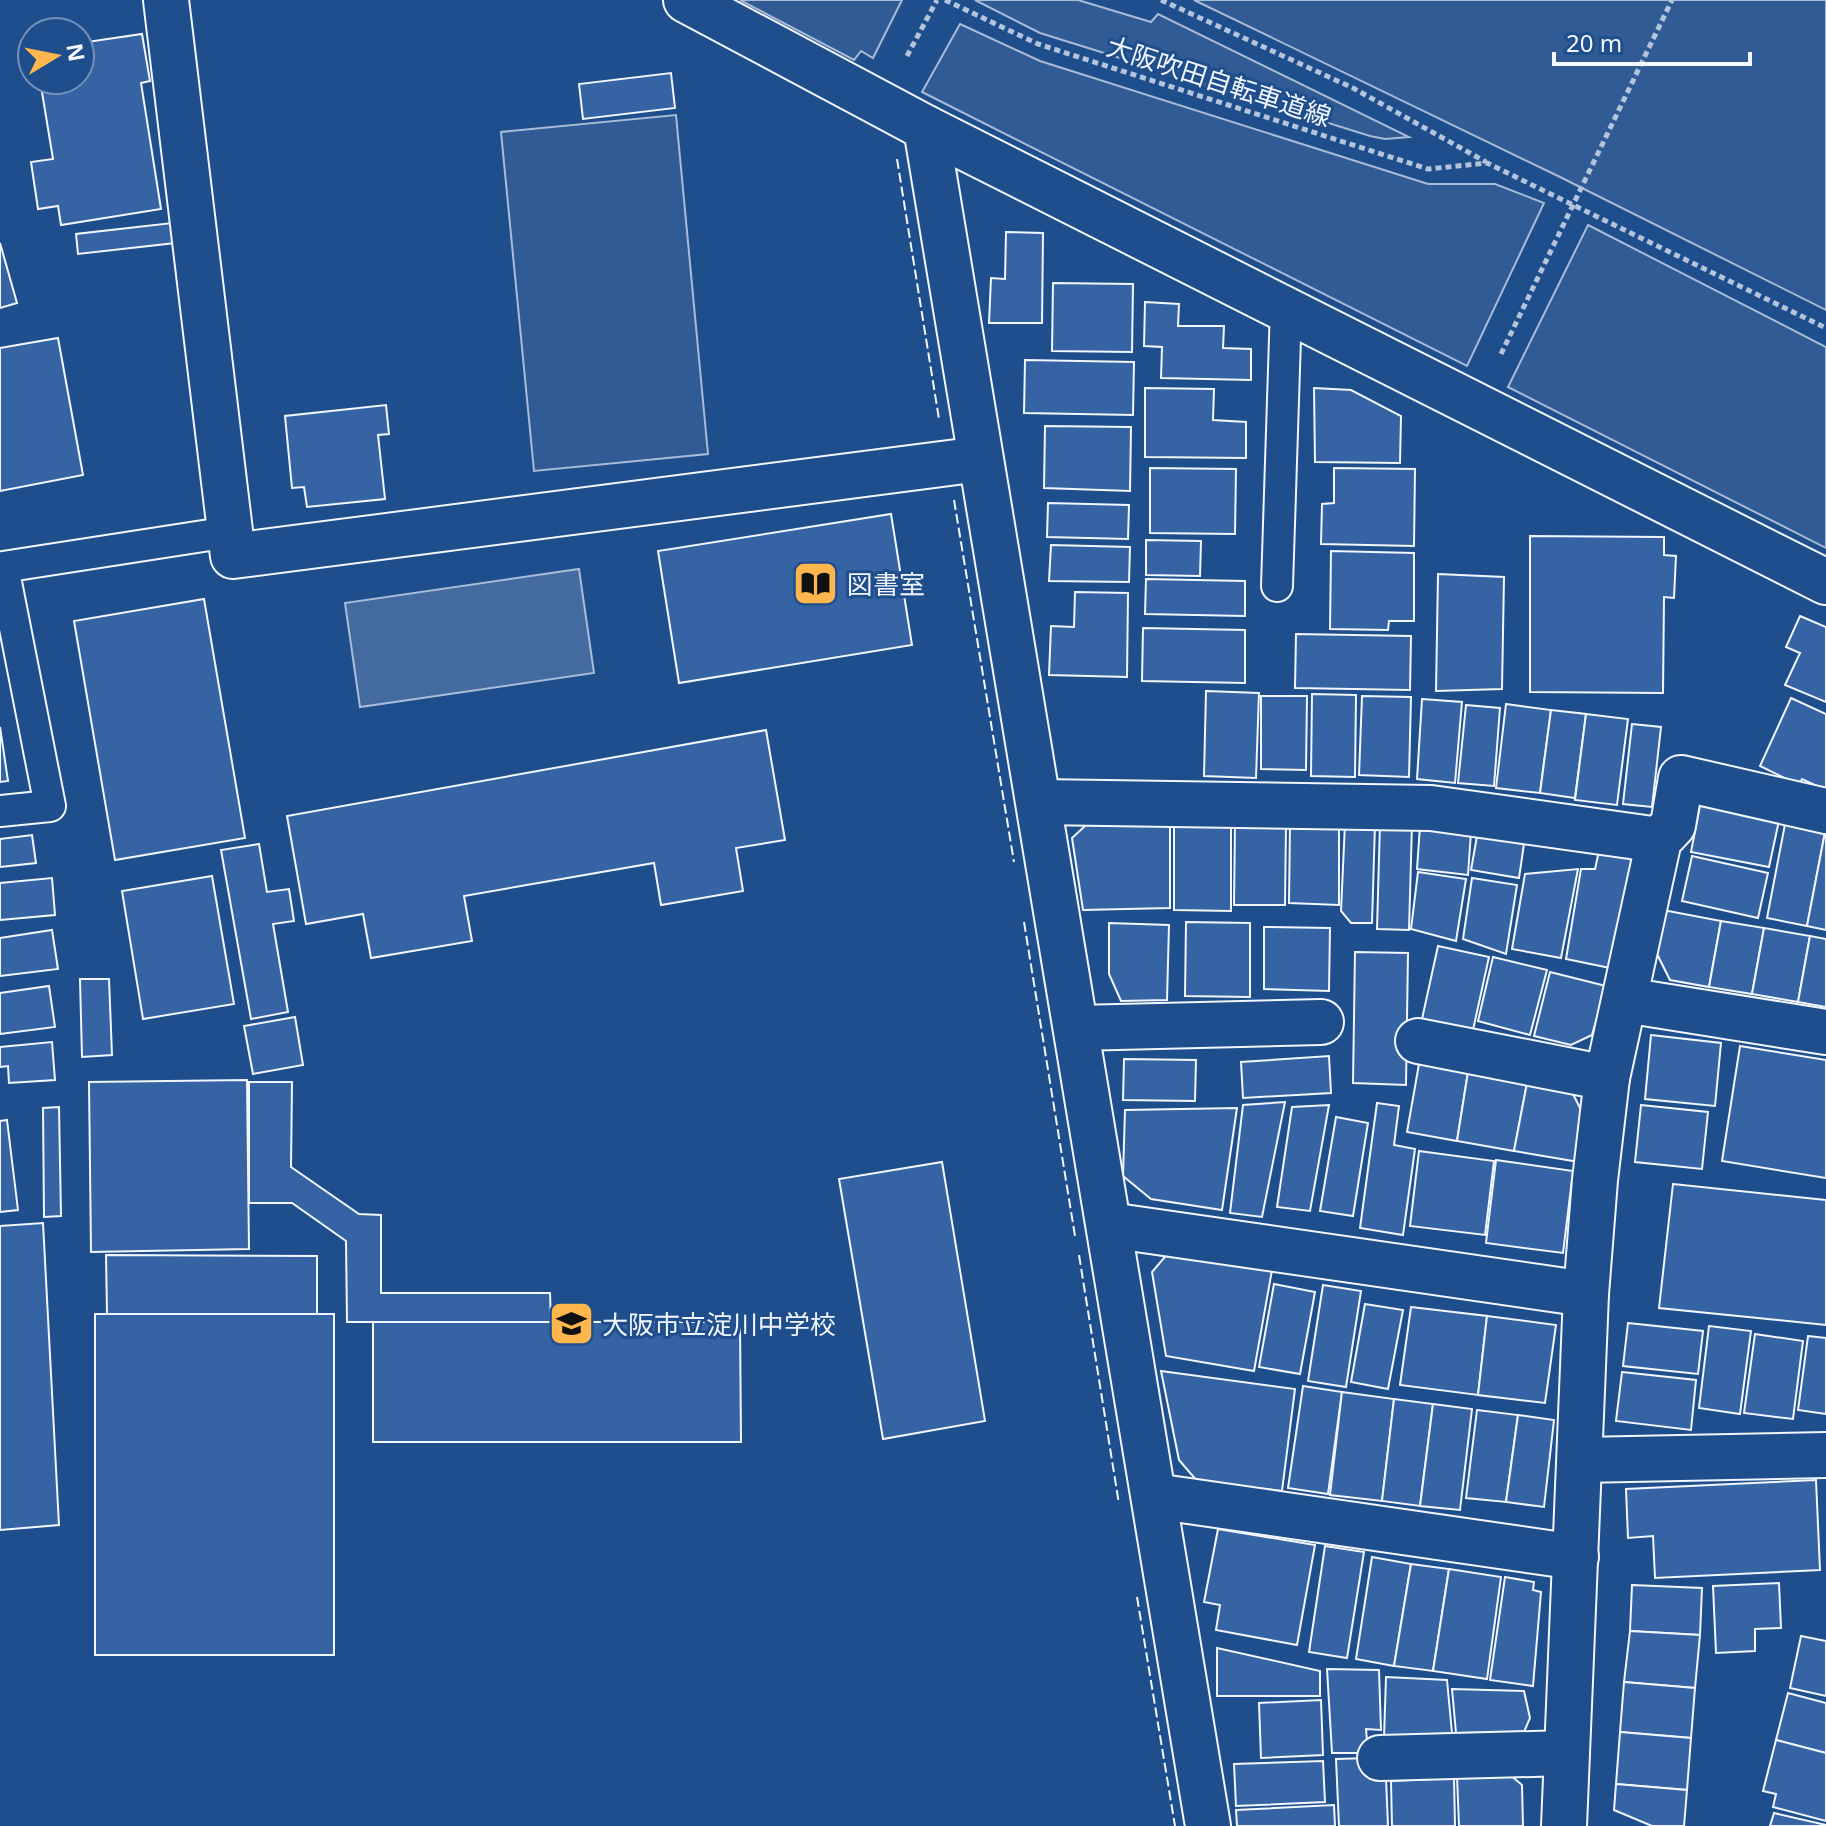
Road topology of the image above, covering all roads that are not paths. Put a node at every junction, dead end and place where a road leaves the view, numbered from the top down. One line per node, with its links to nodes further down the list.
1 (166, 0): 6 (street)
2 (686, 0): 3 (street)
3 (926, 128): 4 (street); 5 (street)
4 (1286, 307): 7 (street); 8 (lane)
5 (980, 459): 6 (street); 9 (street)
6 (229, 532): 10 (lane)
7 (1826, 582)
8 (1277, 586)
9 (1039, 802): 12 (street); 15 (street)
10 (0, 811)
11 (1826, 811): 12 (street)
12 (1659, 840): 13 (street)
13 (1625, 1000): 16 (street); 18 (street)
14 (1321, 1022): 15 (street)
15 (1076, 1028): 19 (street)
16 (1826, 1032)
17 (1418, 1041): 18 (street)
18 (1607, 1078): 20 (street)
19 (1109, 1225): 20 (street); 23 (street)
20 (1586, 1294): 22 (street)
21 (1826, 1455): 22 (street)
22 (1580, 1460): 24 (street)
23 (1154, 1496): 24 (street); 27 (street)
24 (1576, 1557): 25 (street)
25 (1567, 1753): 26 (street); 28 (street)
26 (1380, 1758)
27 (1208, 1826)
28 (1564, 1826)

